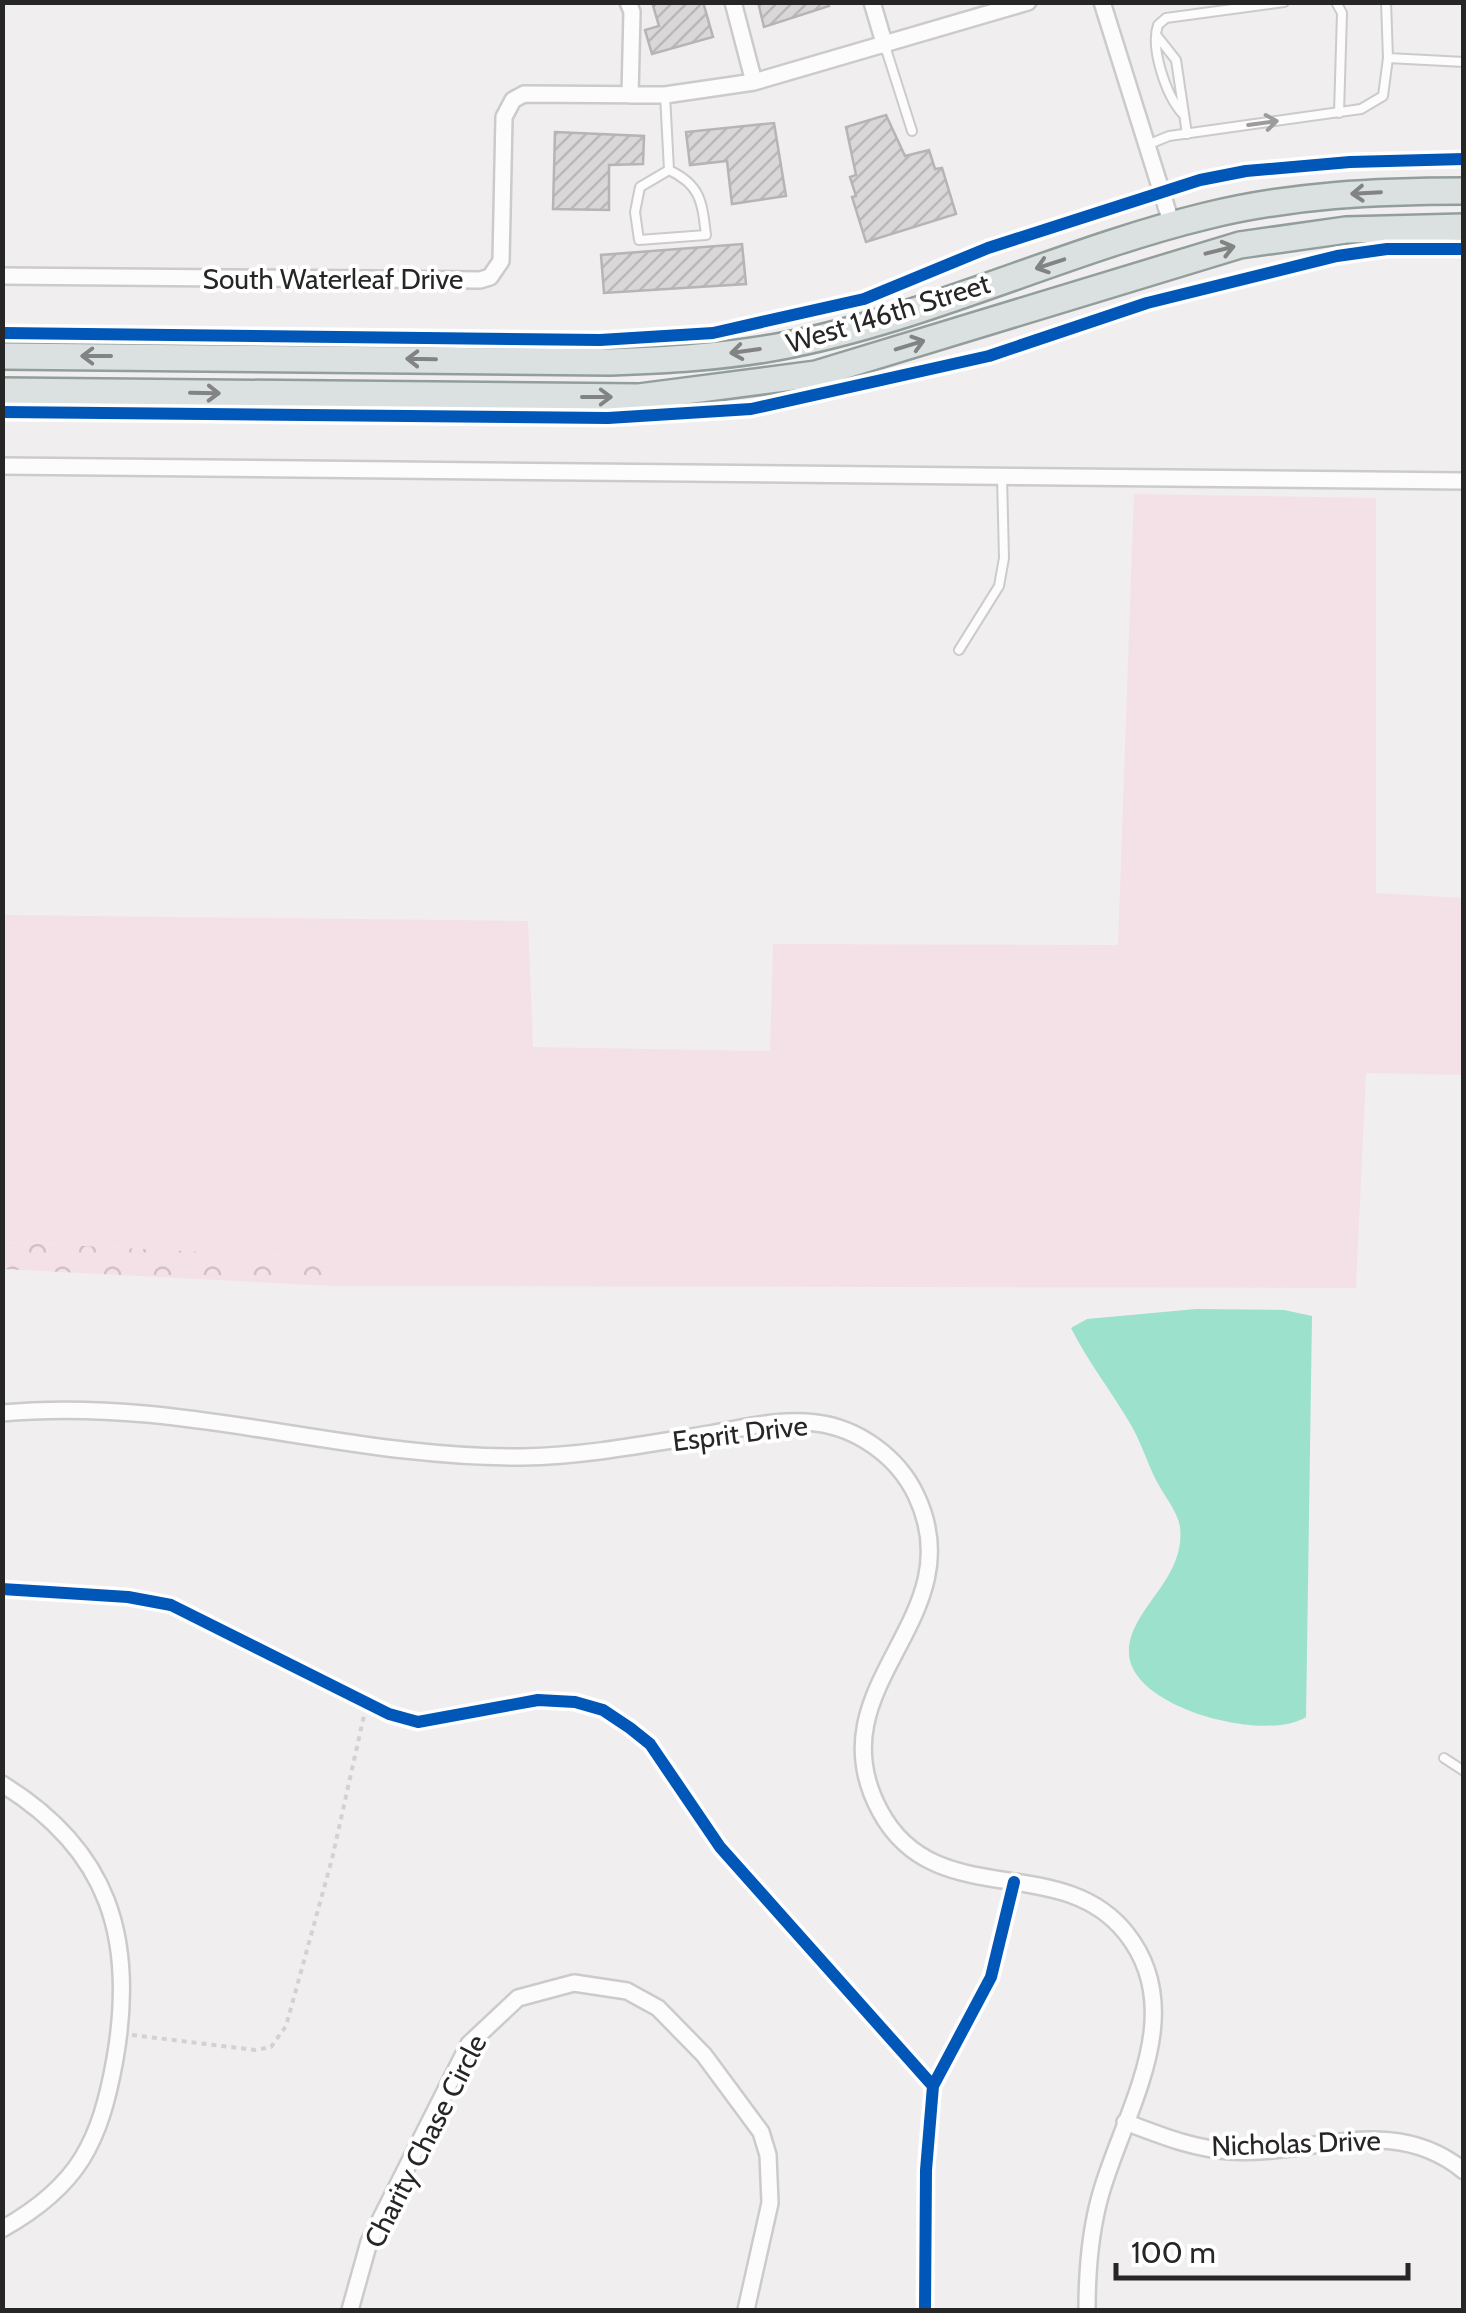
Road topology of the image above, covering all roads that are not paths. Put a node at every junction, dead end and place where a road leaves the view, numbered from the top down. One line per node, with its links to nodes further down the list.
1 (628, 2): 15 (street)
2 (733, 2): 13 (street)
3 (872, 2): 10 (street)
4 (1028, 2): 10 (street, South Waterleaf Drive)
5 (1102, 2): 20 (street)
6 (1284, 2): 9 (lane)
7 (1336, 2): 16 (lane)
8 (1386, 2): 11 (lane)
9 (1155, 34): 17 (lane); 17 (lane)
10 (885, 46): 13 (street, South Waterleaf Drive); 18 (lane)
11 (1388, 58): 12 (lane); 16 (lane)
12 (1464, 62)
13 (754, 82): 14 (street, South Waterleaf Drive)
14 (665, 94): 15 (street, South Waterleaf Drive); 21 (lane)
15 (630, 95): 25 (street, South Waterleaf Drive)
16 (1339, 112): 19 (lane, one-way to 16)
17 (1182, 113): 19 (lane)
18 (912, 132)
19 (1187, 134): 20 (lane)
20 (1147, 145): 23 (street)
21 (669, 170): 21 (lane)
22 (1464, 191): 23 (main road, West 146th Street, one-way to 23)
23 (1172, 225): 26 (main road, West 146th Street, one-way to 26)
24 (1464, 227): 27 (main road, West 146th Street, one-way to 24)
25 (2, 276)
26 (2, 356)
27 (2, 391)
28 (2, 466): 29 (street)
29 (1002, 477): 30 (street); 31 (lane)
30 (1464, 481)
31 (959, 650)
32 (2, 1413): 36 (street, Esprit Drive)
33 (1444, 1758): 34 (lane)
34 (1464, 1771)
35 (2, 1784): 38 (street)
36 (1125, 2122): 37 (street, Nicholas Drive); 41 (street, Esprit Drive)
37 (1464, 2172)
38 (2, 2229)
39 (350, 2310): 40 (street, Charity Chase Circle)
40 (746, 2310)
41 (1087, 2310)

